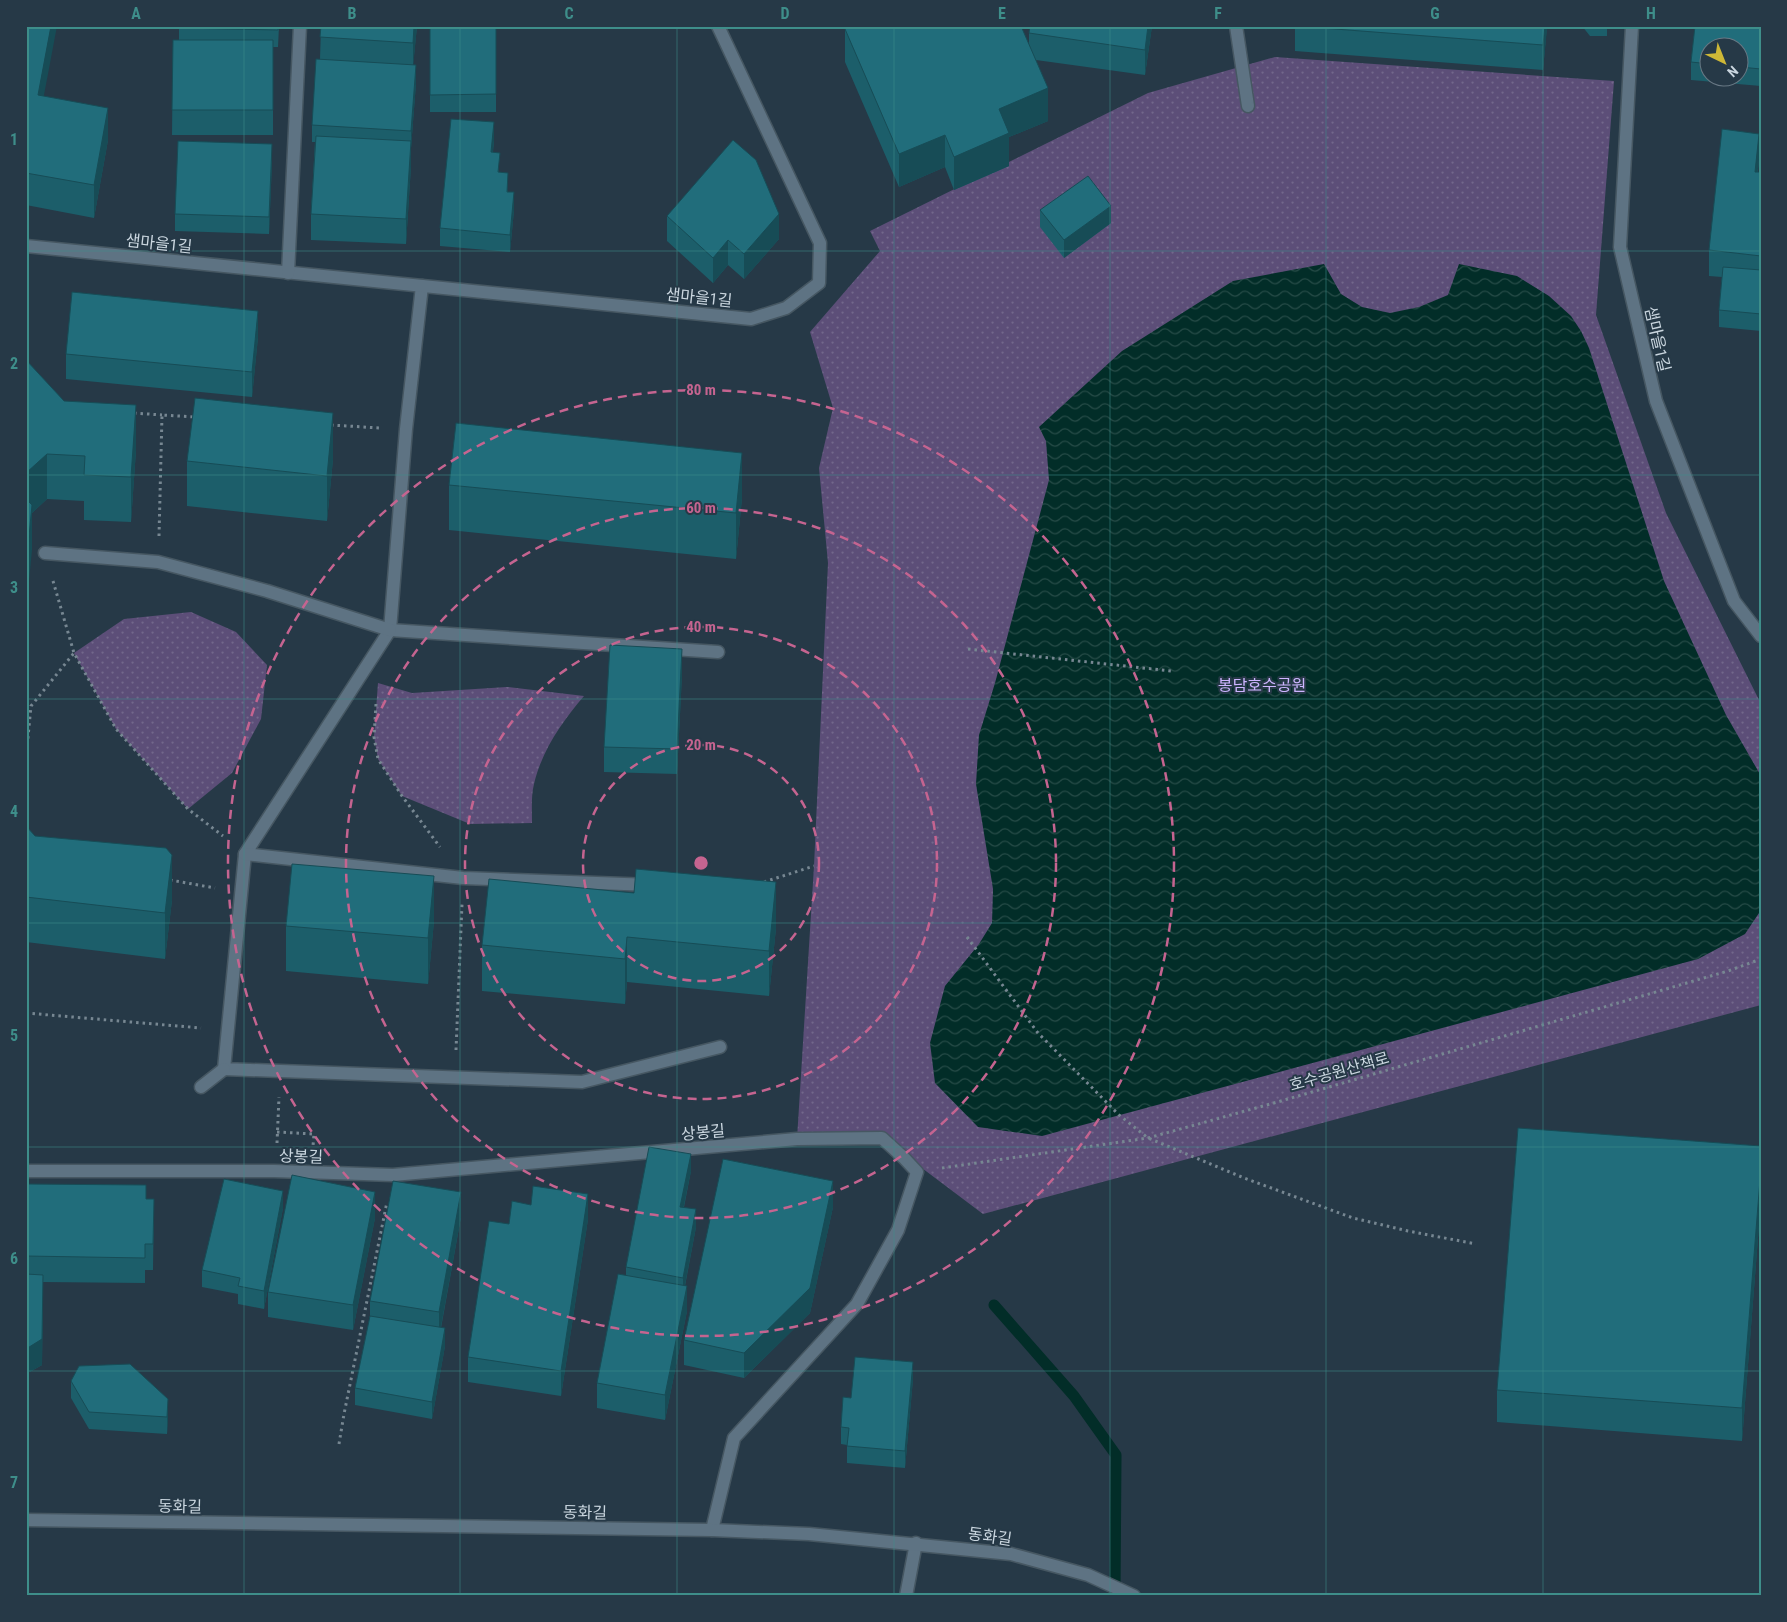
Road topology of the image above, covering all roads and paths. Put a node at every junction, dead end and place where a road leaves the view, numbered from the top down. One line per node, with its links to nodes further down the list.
1 (300, 26): 7 (street)
2 (718, 26): 8 (street, 샘마을1길)
3 (1236, 26): 5 (street)
4 (1632, 26): 17 (street, 샘마을1길)
5 (1248, 106)
6 (26, 246): 7 (street, 샘마을1길)
7 (288, 273): 8 (street, 샘마을1길)
8 (422, 286): 13 (street)
9 (126, 412): 10 (path)
10 (162, 415): 11 (path); 15 (path)
11 (201, 417)
12 (328, 424): 13 (path)
13 (406, 429): 16 (street)
14 (45, 553): 15 (street); 20 (path)
15 (158, 562): 16 (street)
16 (390, 630): 19 (street); 24 (street)
17 (1761, 636)
18 (968, 648): 21 (path)
19 (718, 652)
20 (74, 653): 23 (path); 24 (path)
21 (1171, 670)
22 (376, 701): 26 (path)
23 (26, 758)
24 (246, 854): 26 (street); 30 (street)
25 (814, 866): 28 (path)
26 (463, 878): 29 (street); 38 (path)
27 (163, 879): 30 (path)
28 (762, 883)
29 (667, 886)
30 (241, 892): 34 (street)
31 (967, 937): 41 (path)
32 (1761, 959): 41 (path, 호수공원산책로)
33 (26, 1013): 34 (path)
34 (227, 1030): 36 (street)
35 (720, 1047): 38 (street)
36 (224, 1070): 37 (street); 39 (street)
37 (280, 1072): 38 (street); 40 (path)
38 (455, 1078)
39 (201, 1087)
40 (277, 1132): 42 (path); 43 (path)
41 (1148, 1138): 45 (path, 호수공원산책로); 47 (path)
42 (276, 1147)
43 (313, 1148)
44 (26, 1171): 46 (street, 상봉길)
45 (917, 1172): 46 (street, 상봉길); 50 (street)
46 (393, 1175): 48 (path)
47 (1476, 1244)
48 (339, 1444)
49 (26, 1520): 50 (street, 동화길)
50 (712, 1530): 51 (street, 동화길)
51 (916, 1544): 52 (street); 53 (street, 동화길)
52 (906, 1596)
53 (1134, 1596)

